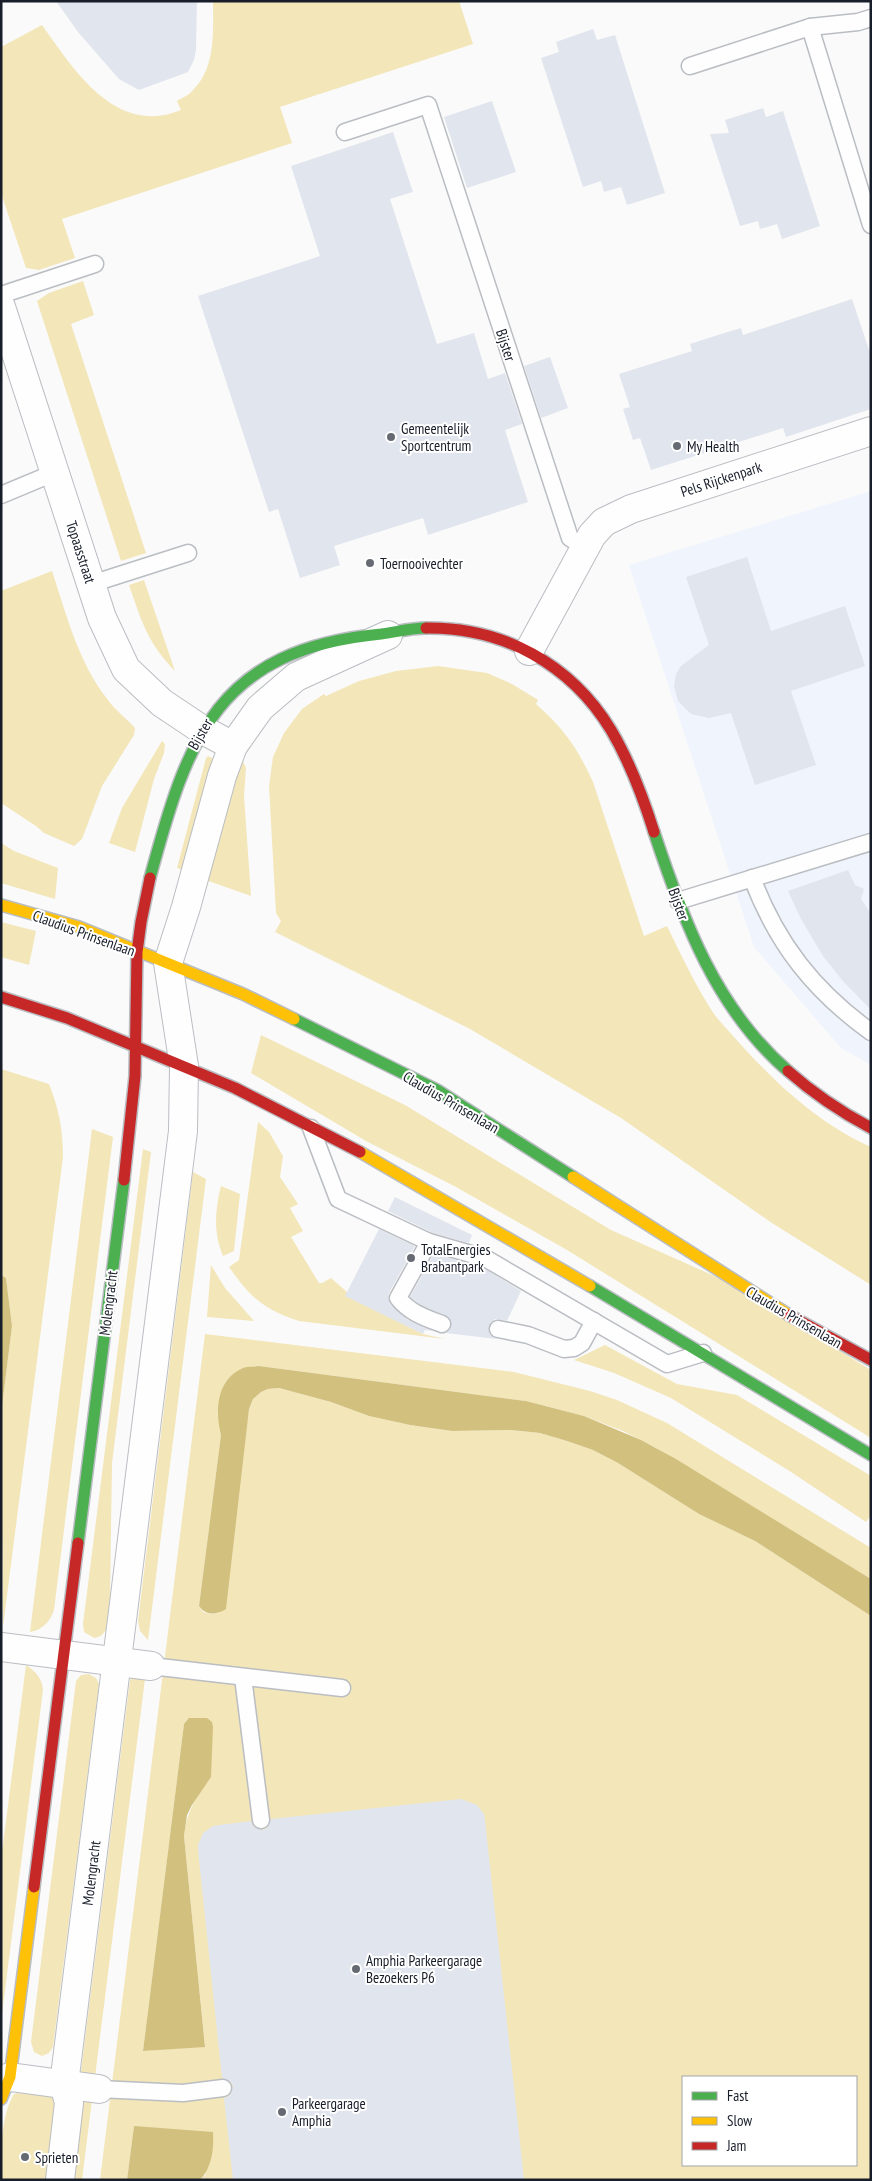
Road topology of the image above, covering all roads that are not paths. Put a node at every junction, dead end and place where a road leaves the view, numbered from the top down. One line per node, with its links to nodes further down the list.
1 (871, 18): 2 (lane)
2 (810, 27): 3 (lane); 5 (lane)
3 (690, 66)
4 (345, 132): 12 (lane, Bijster)
5 (871, 225)
6 (94, 264): 7 (lane)
7 (1, 295)
8 (1, 308): 10 (street, Topaasstraat)
9 (871, 431): 12 (street, Pels Rijckenpark)
10 (56, 472): 11 (lane); 14 (street, Topaasstraat)
11 (1, 495)
12 (586, 548): 16 (street)
13 (188, 553): 14 (lane)
14 (91, 584): 17 (street, Topaasstraat)
15 (392, 633): 16 (street, Bijster); 17 (street, Bijster); 18 (street, Bijster)
16 (528, 651): 21 (street, Bijster)
17 (201, 729): 18 (street, Topaasstraat); 23 (street, Bijster)
18 (233, 746): 24 (street, Bijster)
19 (871, 842): 20 (lane)
20 (752, 878): 21 (lane); 26 (lane)
21 (678, 901): 30 (street, Bijster)
22 (1, 904): 23 (street, Claudius Prinsenlaan)
23 (137, 951): 24 (street, Claudius Prinsenlaan); 27 (street, Molengracht)
24 (168, 963): 28 (street, Molengracht); 36 (street, Claudius Prinsenlaan)
25 (1, 997): 27 (street)
26 (871, 1032)
27 (136, 1046): 28 (street); 39 (street, Molengracht)
28 (184, 1066): 29 (street); 40 (street, Molengracht)
29 (311, 1128): 31 (lane); 35 (street)
30 (871, 1128)
31 (428, 1242): 32 (lane); 33 (lane)
32 (594, 1321): 34 (lane); 35 (lane)
33 (442, 1324)
34 (498, 1329)
35 (703, 1353): 37 (street)
36 (871, 1360)
37 (871, 1455)
38 (1, 1647): 39 (street)
39 (65, 1654): 40 (street); 45 (street, Molengracht)
40 (117, 1662): 41 (street); 46 (street, Molengracht)
41 (151, 1666): 42 (lane)
42 (243, 1677): 43 (lane); 44 (lane)
43 (342, 1688)
44 (261, 1820)
45 (9, 2036): 47 (street, Molengracht)
46 (64, 2084): 47 (street, Molengracht); 49 (street, Molengracht); 50 (street, Molengracht)
47 (3, 2087)
48 (223, 2088): 49 (lane, Molengracht)
49 (99, 2089)
50 (60, 2180)

